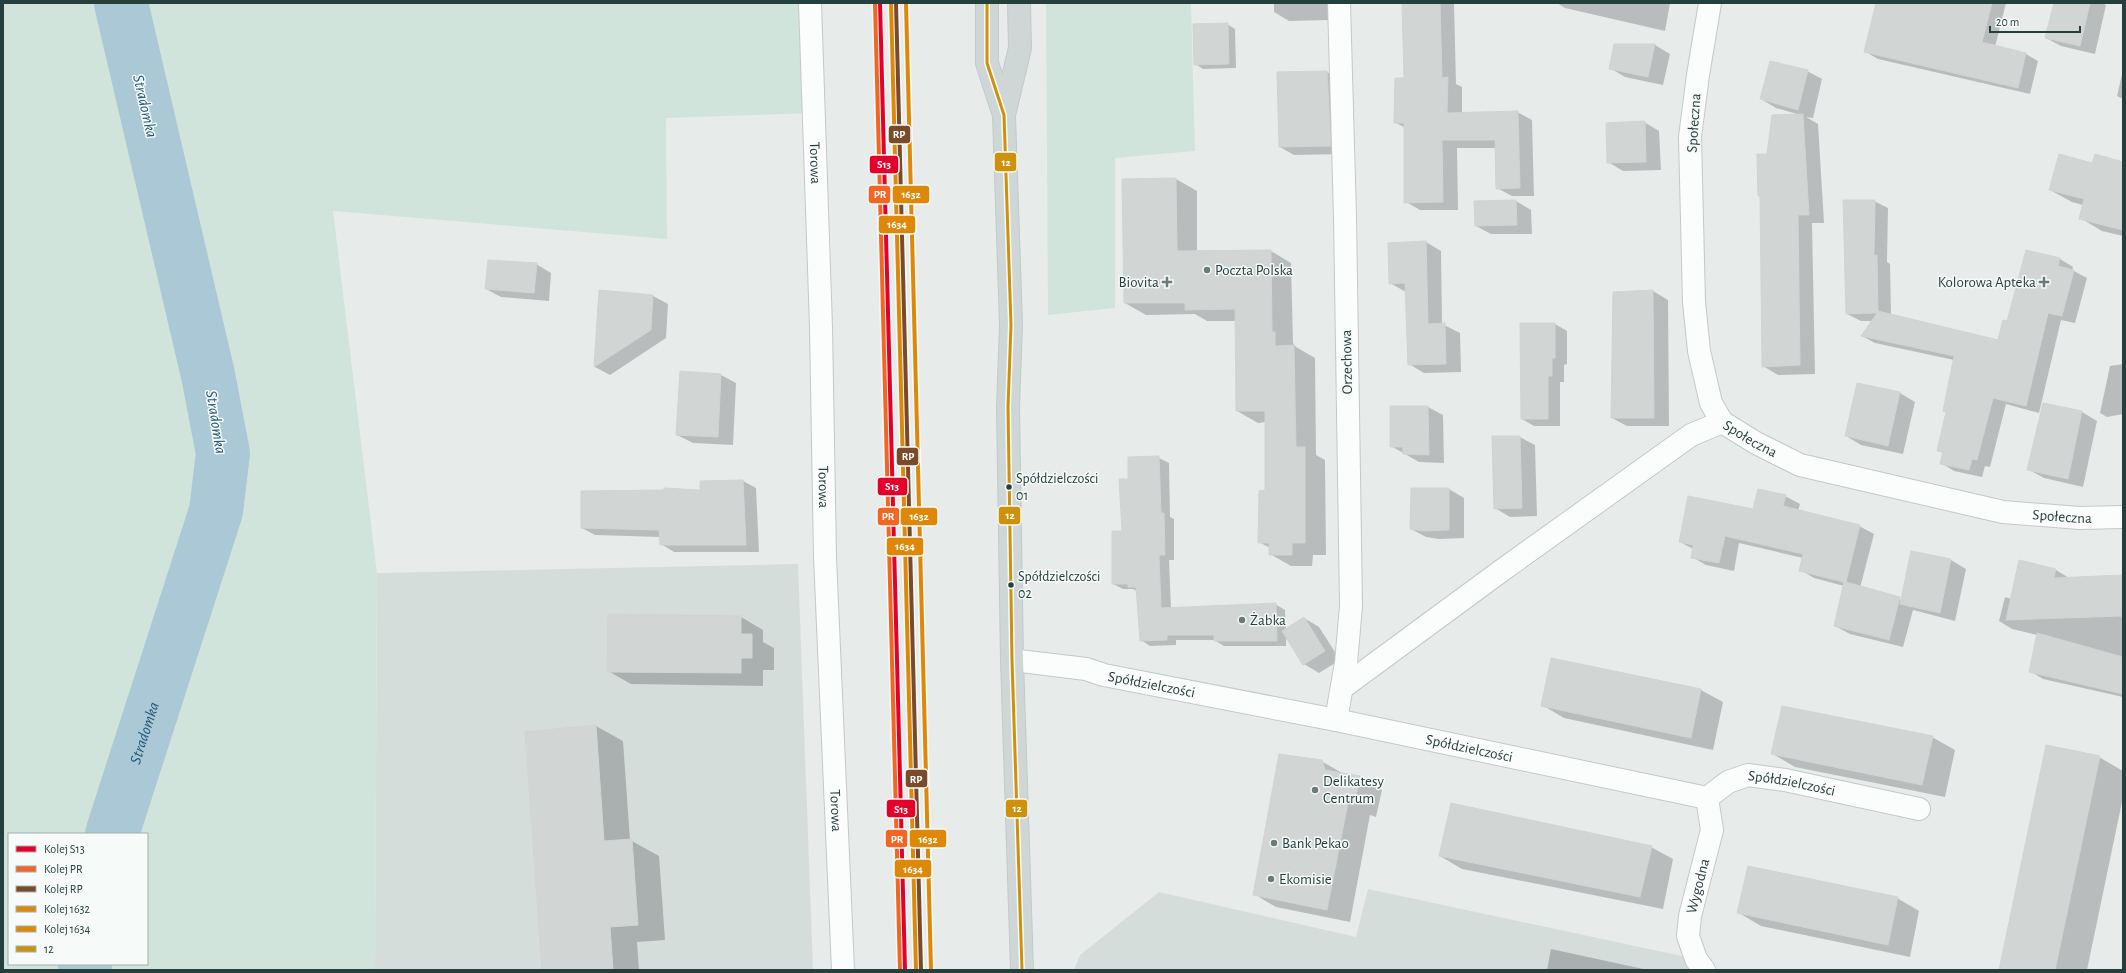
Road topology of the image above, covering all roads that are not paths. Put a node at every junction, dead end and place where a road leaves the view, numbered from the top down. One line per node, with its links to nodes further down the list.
1 (810, 3): 14 (street, Torowa)
2 (987, 3): 6 (main road)
3 (1019, 3): 6 (main road)
4 (1339, 3): 10 (street, Orzechowa)
5 (1710, 3): 7 (street, Społeczna)
6 (1004, 115): 9 (main road)
7 (1722, 422): 8 (street, Społeczna); 10 (street)
8 (2123, 517)
9 (1012, 660): 11 (street, Spółdzielczości); 15 (main road)
10 (1342, 688): 11 (street, Orzechowa)
11 (1336, 720): 12 (street, Spółdzielczości)
12 (1707, 798): 13 (street, Spółdzielczości); 16 (street, Wygodna)
13 (1919, 809)
14 (843, 970)
15 (1022, 970)
16 (1704, 970)

